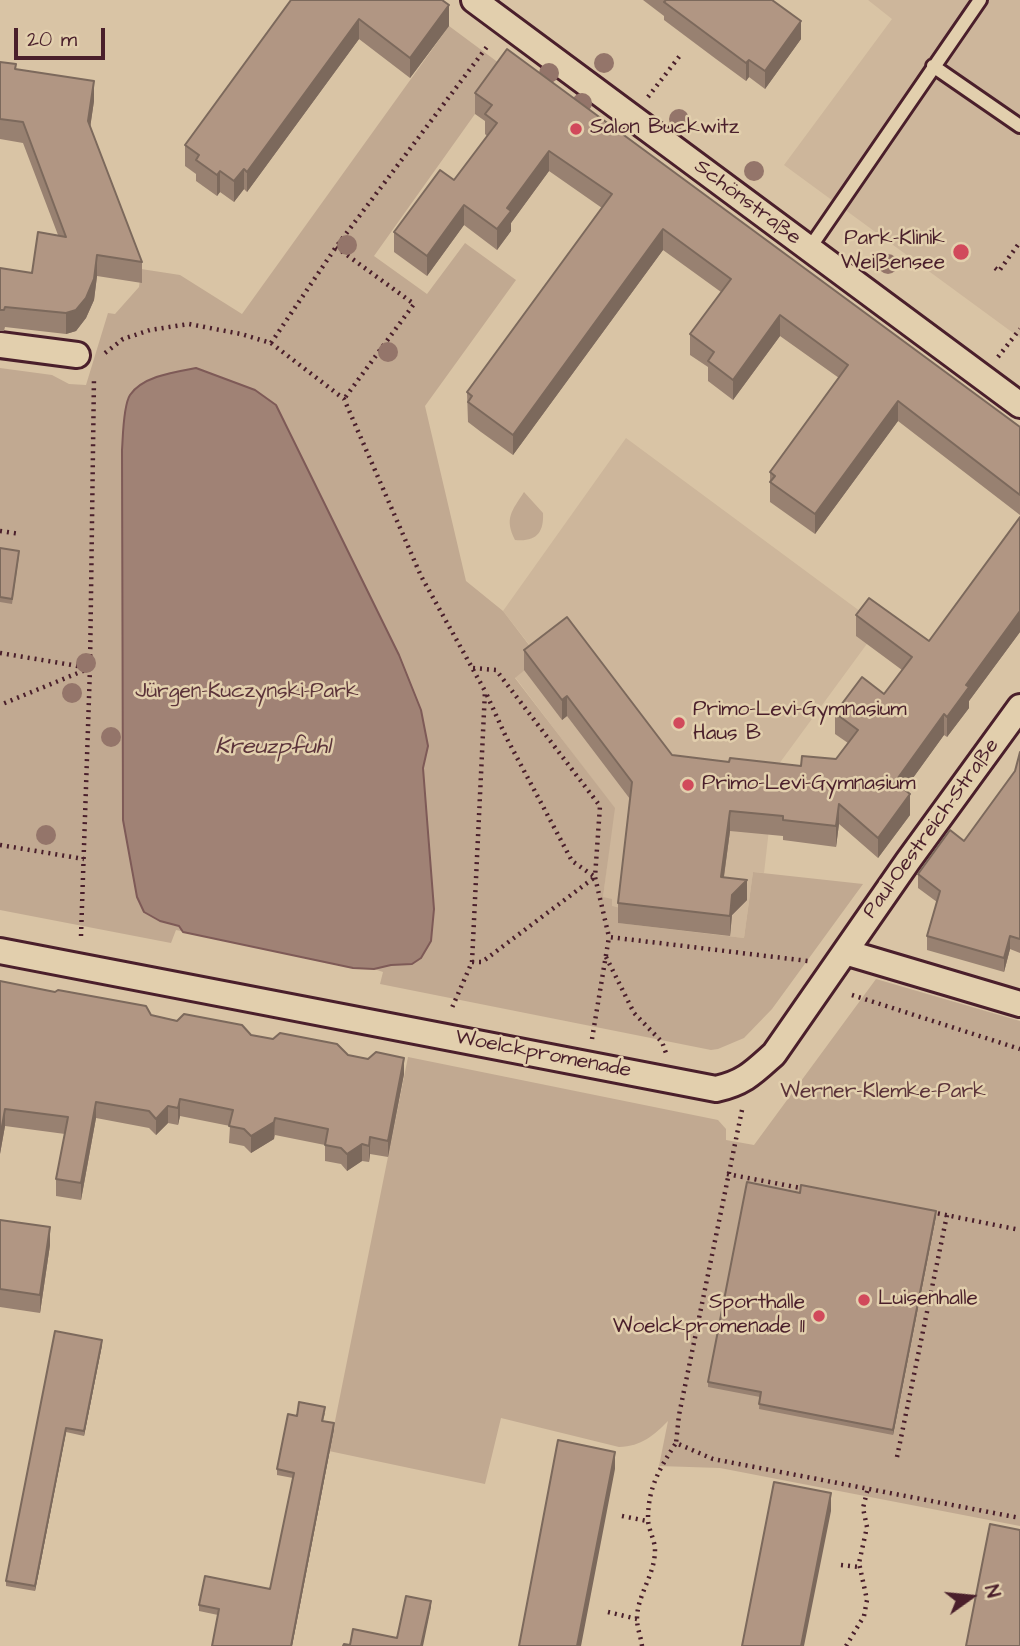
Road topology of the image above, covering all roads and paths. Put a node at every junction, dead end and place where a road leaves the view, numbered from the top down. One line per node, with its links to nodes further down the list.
1 (474, 0): 6 (street, Schönstraße)
2 (980, 0): 5 (lane)
3 (488, 44): 9 (path)
4 (682, 53): 6 (path)
5 (933, 66): 7 (lane); 10 (lane)
6 (633, 117): 10 (street, Schönstraße)
7 (1020, 126)
8 (1020, 242): 11 (path)
9 (336, 247): 12 (path); 17 (path)
10 (809, 249): 18 (street, Schönstraße)
11 (995, 268)
12 (271, 343): 15 (path); 17 (path)
13 (0, 345): 14 (street)
14 (77, 355)
15 (100, 361)
16 (95, 371): 23 (path)
17 (344, 399): 22 (path)
18 (1020, 405)
19 (0, 531): 20 (path)
20 (20, 534)
21 (0, 653): 23 (path)
22 (472, 667): 24 (path); 29 (path)
23 (90, 668): 25 (path); 28 (path)
24 (485, 691): 29 (path); 36 (path)
25 (0, 705)
26 (1020, 707): 33 (street, Paul-Oestreich-Straße)
27 (0, 845): 28 (path)
28 (84, 859): 30 (path)
29 (595, 877): 31 (path); 36 (path)
30 (81, 936)
31 (609, 937): 34 (path); 35 (path)
32 (0, 951): 33 (street, Woelckpromenade)
33 (845, 952): 38 (street)
34 (606, 957): 40 (path); 42 (path)
35 (814, 961)
36 (472, 962): 39 (path)
37 (852, 995): 41 (path)
38 (1020, 1004)
39 (451, 1010)
40 (592, 1041)
41 (1020, 1049)
42 (667, 1056)
43 (742, 1109): 44 (path)
44 (727, 1174): 45 (path); 49 (path)
45 (815, 1191)
46 (920, 1210): 47 (path)
47 (947, 1215): 48 (path); 50 (path)
48 (1020, 1230)
49 (676, 1443): 51 (path); 54 (path)
50 (897, 1457)
51 (868, 1488): 53 (path); 56 (path)
52 (622, 1516): 54 (path)
53 (1020, 1518)
54 (647, 1521): 58 (path)
55 (841, 1565): 56 (path)
56 (859, 1567): 60 (path)
57 (608, 1612): 58 (path)
58 (637, 1619): 59 (path)
59 (642, 1646)
60 (846, 1646)

